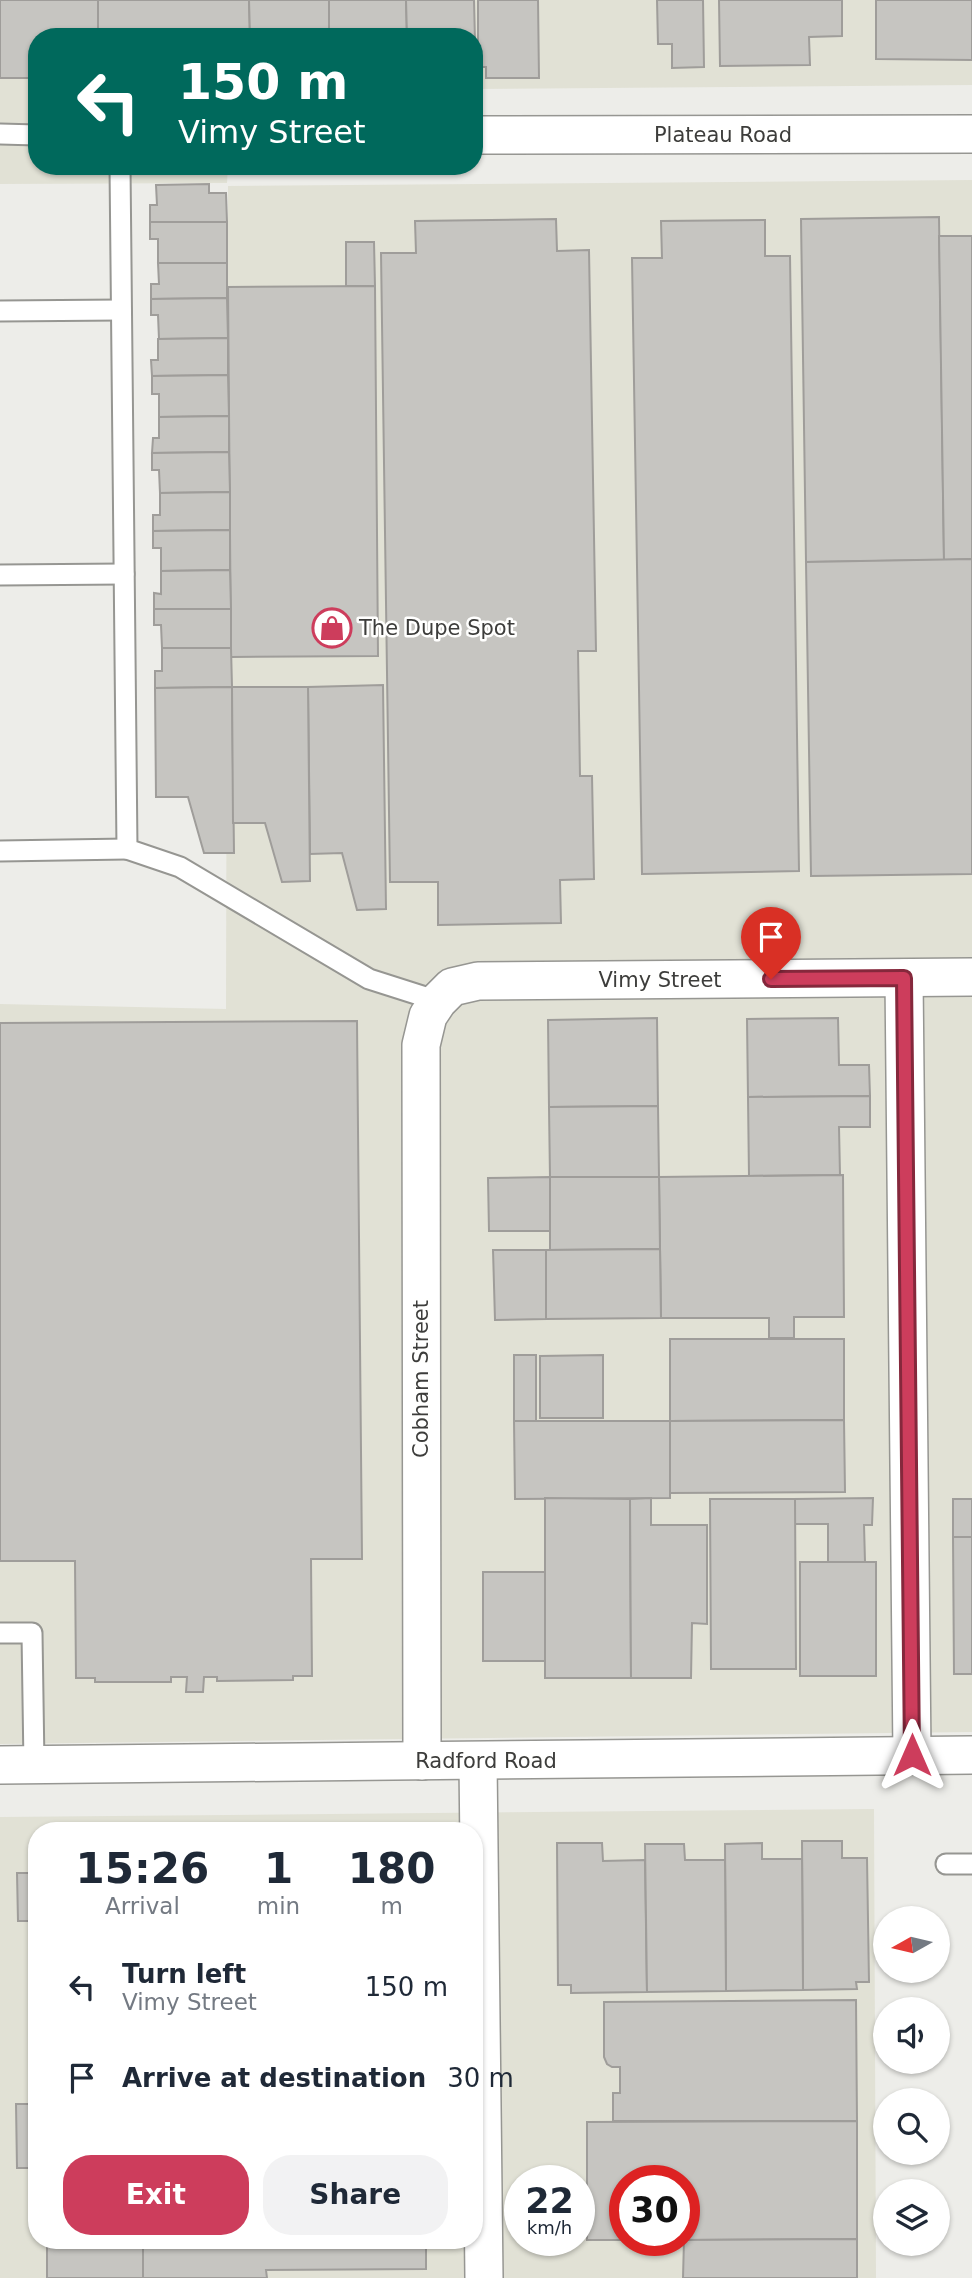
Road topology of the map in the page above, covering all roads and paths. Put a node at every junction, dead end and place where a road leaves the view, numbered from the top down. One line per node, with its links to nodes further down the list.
1 (0, 134): 3 (lane)
2 (972, 134): 4 (street, Plateau Road)
3 (28, 135)
4 (483, 135)
5 (120, 175): 6 (lane)
6 (121, 310): 7 (lane); 8 (lane)
7 (0, 311)
8 (124, 573): 9 (lane); 10 (lane)
9 (0, 575)
10 (127, 849): 11 (lane); 14 (lane)
11 (0, 851)
12 (904, 978): 13 (street, Vimy Street); 14 (street, Vimy Street); 16 (street)
13 (972, 978)
14 (438, 1001): 18 (street, Cobham Street)
15 (0, 1633): 20 (lane)
16 (912, 1755): 17 (street, Radford Road); 19 (street, Radford Road)
17 (972, 1755)
18 (422, 1761): 19 (street, Radford Road); 20 (street, Radford Road)
19 (478, 1762): 21 (street)
20 (17, 1765)
21 (479, 1822)
22 (946, 1864): 23 (lane)
23 (972, 1864)
24 (483, 2192): 25 (street)
25 (484, 2278)

